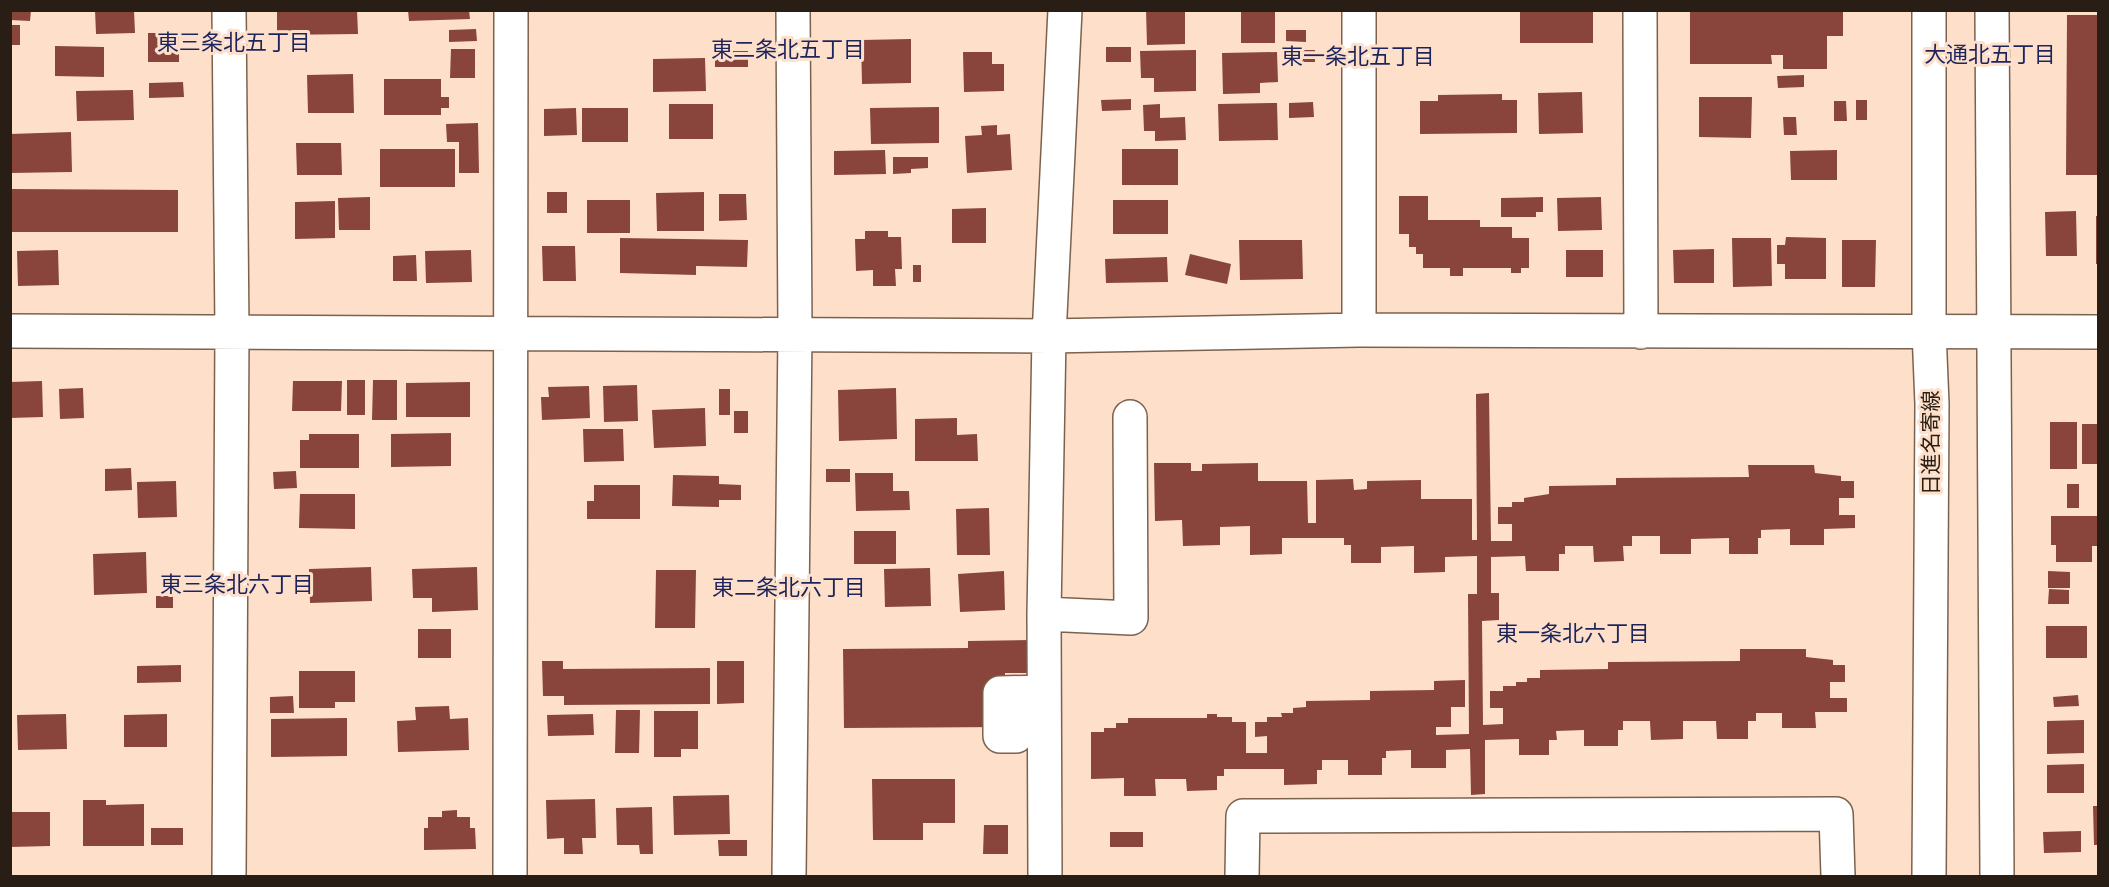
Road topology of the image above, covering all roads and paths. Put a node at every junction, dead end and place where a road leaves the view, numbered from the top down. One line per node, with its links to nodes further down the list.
1 (229, 10): 12 (street)
2 (511, 10): 16 (street)
3 (793, 10): 17 (street)
4 (1065, 10): 18 (street)
5 (1359, 10): 9 (street)
6 (1640, 10): 13 (street)
7 (1929, 10): 11 (street, 日進名寄線)
8 (1992, 10): 14 (street)
9 (1359, 330): 13 (street); 18 (street)
10 (10, 331): 12 (street)
11 (1929, 331): 13 (street); 14 (street); 27 (street, 日進名寄線)
12 (232, 332): 16 (street); 21 (street)
13 (1641, 332)
14 (1996, 332): 15 (street); 28 (street)
15 (2098, 332)
16 (512, 333): 17 (street); 22 (street)
17 (795, 333): 18 (street); 23 (street)
18 (1049, 336): 20 (street)
19 (1130, 417): 20 (street)
20 (1044, 614): 24 (street)
21 (229, 876)
22 (510, 876)
23 (789, 876)
24 (1046, 876)
25 (1242, 876): 26 (street)
26 (1838, 876)
27 (1929, 876)
28 (1997, 876)

